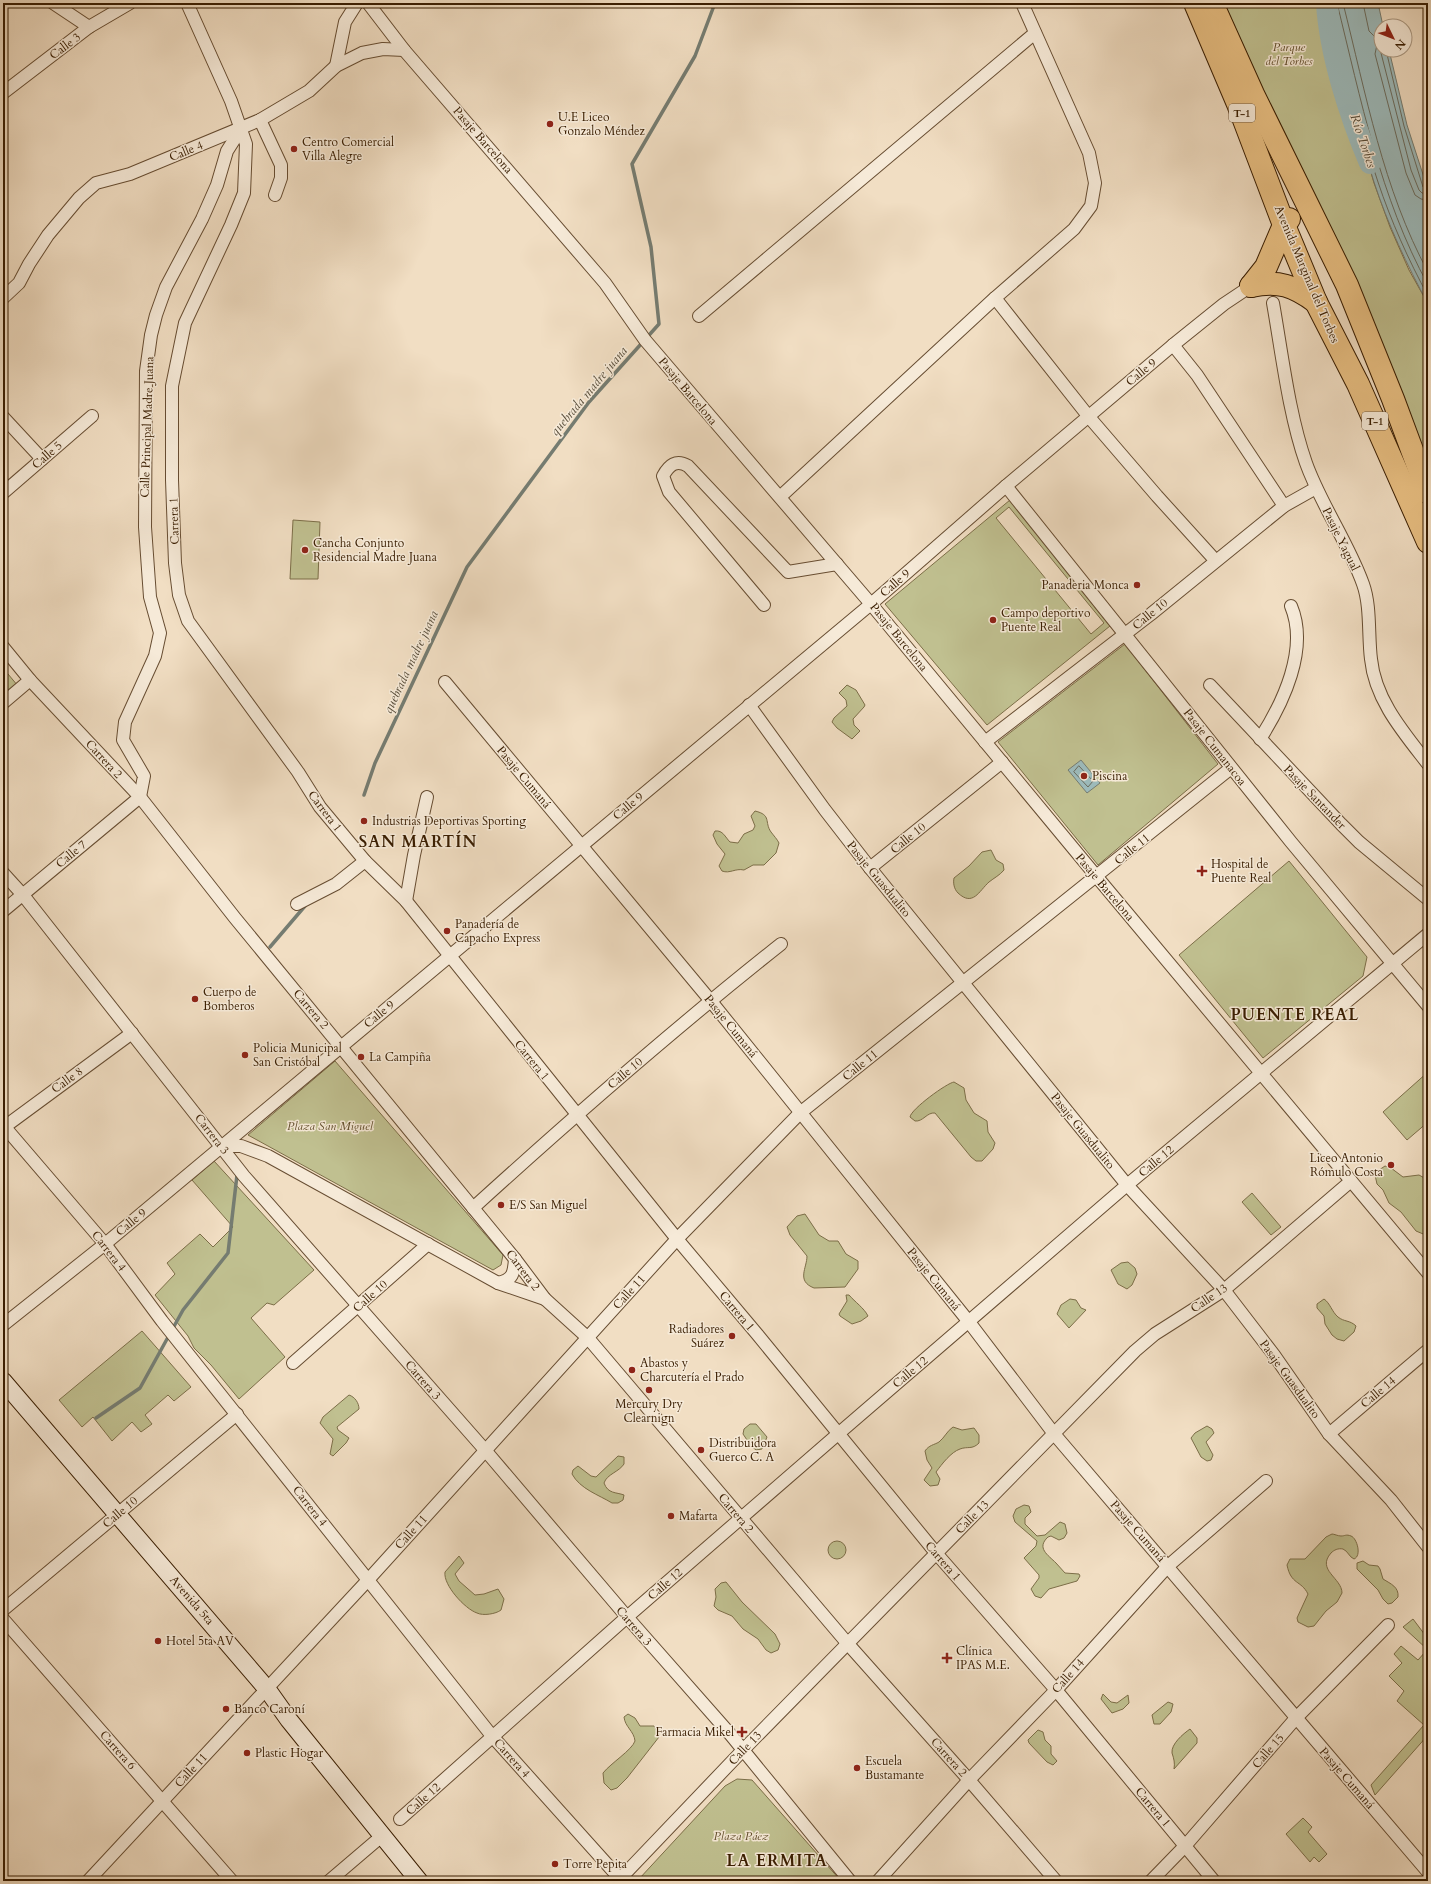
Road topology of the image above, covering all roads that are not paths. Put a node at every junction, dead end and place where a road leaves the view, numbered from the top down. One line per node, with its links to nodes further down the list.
1 (53, 3): 9 (street)
2 (130, 3): 9 (street, Calle 3)
3 (187, 3): 15 (street)
4 (357, 3): 12 (street)
5 (368, 3): 11 (street, Pasaje Barcelona)
6 (1022, 3): 10 (street)
7 (1195, 3): 18 (highway, Avenida Marginal del Torbes / T-1)
8 (1212, 3): 17 (highway, T-1)
9 (89, 27): 13 (street, Calle 3)
10 (1035, 33): 22 (street); 25 (street)
11 (404, 50): 12 (street, Calle 4); 35 (street, Pasaje Barcelona)
12 (336, 66): 14 (street, Calle 4)
13 (3, 93)
14 (260, 120): 15 (street, Calle 4); 16 (street)
15 (241, 129): 21 (street, Calle 4); 55 (street, Calle Principal Madre Juana); 58 (street, Carrera 1)
16 (275, 194)
17 (1313, 217): 18 (highway); 19 (highway, T-1)
18 (1284, 225): 20 (highway); 23 (highway, Avenida Marginal del Torbes / T-1)
19 (1347, 285): 23 (highway); 33 (highway, T-1)
20 (1252, 286): 23 (highway); 26 (street, Calle 9)
21 (3, 298)
22 (995, 298): 29 (street); 35 (street)
23 (1316, 302): 37 (highway, Avenida Marginal del Torbes / T-1)
24 (1274, 303): 32 (street, Pasaje Yagual)
25 (699, 316)
26 (1173, 345): 29 (street, Calle 9); 36 (street)
27 (92, 416): 30 (street, Calle 5)
28 (3, 417): 30 (street)
29 (1089, 417): 31 (street, Calle 9); 38 (street)
30 (42, 459): 34 (street, Calle 5)
31 (1006, 486): 40 (street, Calle 9); 43 (street, Pasaje Cumanacoa)
32 (1316, 488): 36 (street, Calle 10); 53 (street, Pasaje Yagual)
33 (1428, 493)
34 (3, 494)
35 (780, 497): 39 (street, Pasaje Barcelona)
36 (1284, 506): 38 (street, Calle 10)
37 (1428, 542)
38 (1215, 560): 43 (street, Calle 10)
39 (837, 564): 40 (street, Pasaje Barcelona); 41 (street)
40 (871, 604): 49 (street, Calle 9); 51 (street, Pasaje Barcelona)
41 (764, 605)
42 (1291, 606): 50 (street)
43 (1125, 633): 51 (street, Calle 10); 54 (street, Pasaje Cumanacoa)
44 (3, 647): 45 (street, Carrera 2)
45 (30, 680): 48 (street); 55 (street, Carrera 2)
46 (445, 682): 57 (street, Pasaje Cumaná)
47 (1210, 685): 50 (street, Pasaje Santander)
48 (3, 703)
49 (749, 705): 57 (street, Calle 9); 59 (street, Pasaje Guasdualito)
50 (1260, 739): 63 (street, Pasaje Santander)
51 (985, 742): 52 (street, Pasaje Barcelona)
52 (1002, 762): 59 (street, Calle 10); 61 (street, Pasaje Barcelona)
53 (1428, 764)
54 (1231, 768): 61 (street, Calle 11); 70 (street, Pasaje Cumanacoa)
55 (140, 797): 62 (street, Calle 7); 75 (street, Carrera 2)
56 (427, 797): 64 (street)
57 (581, 846): 69 (street, Calle 9); 72 (street, Pasaje Cumaná)
58 (365, 861): 64 (street, Carrera 1); 65 (street)
59 (870, 868): 71 (street, Pasaje Guasdualito)
60 (3, 873): 62 (street, Carrera 3)
61 (1097, 877): 71 (street, Calle 11); 76 (street, Pasaje Barcelona)
62 (23, 895): 66 (street, Calle 7); 74 (street, Carrera 3)
63 (1428, 899)
64 (406, 901): 69 (street, Carrera 1)
65 (297, 904)
66 (3, 911)
67 (1428, 934): 70 (street, Calle 12)
68 (780, 944): 72 (street, Calle 10)
69 (450, 956): 75 (street, Calle 9); 78 (street, Carrera 1)
70 (1392, 965): 73 (street, Pasaje Cumanacoa); 76 (street, Calle 12)
71 (963, 982): 77 (street, Calle 11); 82 (street, Pasaje Guasdualito)
72 (710, 1000): 77 (street, Pasaje Cumaná); 78 (street, Calle 10)
73 (1428, 1006)
74 (132, 1033): 79 (street, Calle 8); 80 (street, Carrera 3)
75 (342, 1046): 80 (street, Calle 9); 83 (street, Carrera 2)
76 (1261, 1073): 81 (street, Pasaje Barcelona); 82 (street, Calle 12)
77 (800, 1113): 84 (street, Calle 11); 93 (street, Pasaje Cumaná)
78 (576, 1114): 83 (street, Calle 10); 84 (street, Carrera 1)
79 (4, 1127): 85 (street, Carrera 4)
80 (222, 1146): 85 (street, Calle 9); 86 (street); 92 (street, Carrera 3)
81 (1351, 1181): 88 (street, Pasaje Barcelona); 90 (street, Calle 13)
82 (1127, 1186): 90 (street, Pasaje Guasdualito); 93 (street, Calle 12)
83 (473, 1208): 87 (street, Carrera 2)
84 (677, 1239): 95 (street, Calle 11); 100 (street, Carrera 1)
85 (105, 1244): 94 (street, Calle 9); 99 (street, Carrera 4)
86 (428, 1244): 89 (street); 92 (street, Calle 10)
87 (515, 1259): 89 (street); 91 (street, Carrera 2)
88 (1428, 1273)
89 (498, 1283): 91 (street)
90 (1224, 1290): 101 (street, Pasaje Guasdualito); 102 (street, Calle 13)
91 (545, 1299): 95 (street, Carrera 2)
92 (359, 1306): 97 (street, Calle 10); 103 (street, Carrera 3)
93 (969, 1322): 100 (street, Calle 12); 102 (street, Pasaje Cumaná)
94 (3, 1325)
95 (588, 1338): 103 (street, Calle 11); 106 (street, Carrera 2)
96 (1428, 1350): 101 (street, Calle 14)
97 (293, 1363)
98 (3, 1381): 105 (street, Avenida 5ta)
99 (237, 1414): 105 (street, Calle 10); 110 (street, Carrera 4)
100 (838, 1434): 106 (street, Calle 12); 108 (street, Carrera 1)
101 (1329, 1434): 107 (street, Pasaje Guasdualito)
102 (1055, 1435): 108 (street, Calle 13); 109 (street, Pasaje Cumaná)
103 (485, 1450): 110 (street, Calle 11); 112 (street, Carrera 3)
104 (1266, 1481): 109 (street, Calle 14)
105 (118, 1514): 111 (street, Calle 10); 116 (street, Avenida 5ta)
106 (740, 1518): 112 (street, Calle 12); 115 (street, Carrera 2)
107 (1428, 1547)
108 (936, 1553): 115 (street, Calle 13); 117 (street, Carrera 1)
109 (1168, 1566): 117 (street, Calle 14); 118 (street, Pasaje Cumaná)
110 (368, 1580): 116 (street, Calle 11); 119 (street, Carrera 4)
111 (3, 1610)
112 (627, 1618): 119 (street, Calle 12); 120 (street, Carrera 3)
113 (3, 1619): 122 (street, Carrera 6)
114 (1388, 1625): 118 (street, Calle 15)
115 (848, 1644): 120 (street, Calle 13); 121 (street, Carrera 2)
116 (267, 1689): 122 (street, Calle 11); 124 (street, Avenida 5ta)
117 (1056, 1690): 121 (street, Calle 14); 125 (street, Carrera 1)
118 (1296, 1718): 125 (street, Calle 15); 126 (street, Pasaje Cumaná)
119 (492, 1736): 123 (street, Calle 12); 127 (street, Carrera 4)
120 (743, 1750): 127 (street, Calle 13); 132 (street, Carrera 3)
121 (969, 1780): 133 (street, Calle 14); 134 (street, Carrera 2)
122 (163, 1800): 128 (street, Calle 11); 129 (street, Carrera 6)
123 (400, 1819)
124 (383, 1835): 130 (street); 131 (street, Avenida 5ta)
125 (1185, 1846): 135 (street, Calle 15); 136 (street, Carrera 1)
126 (1428, 1872)
127 (620, 1880)
128 (88, 1881)
129 (232, 1881)
130 (329, 1881)
131 (419, 1881)
132 (850, 1881)
133 (878, 1881)
134 (1056, 1881)
135 (1151, 1881)
136 (1214, 1881)

